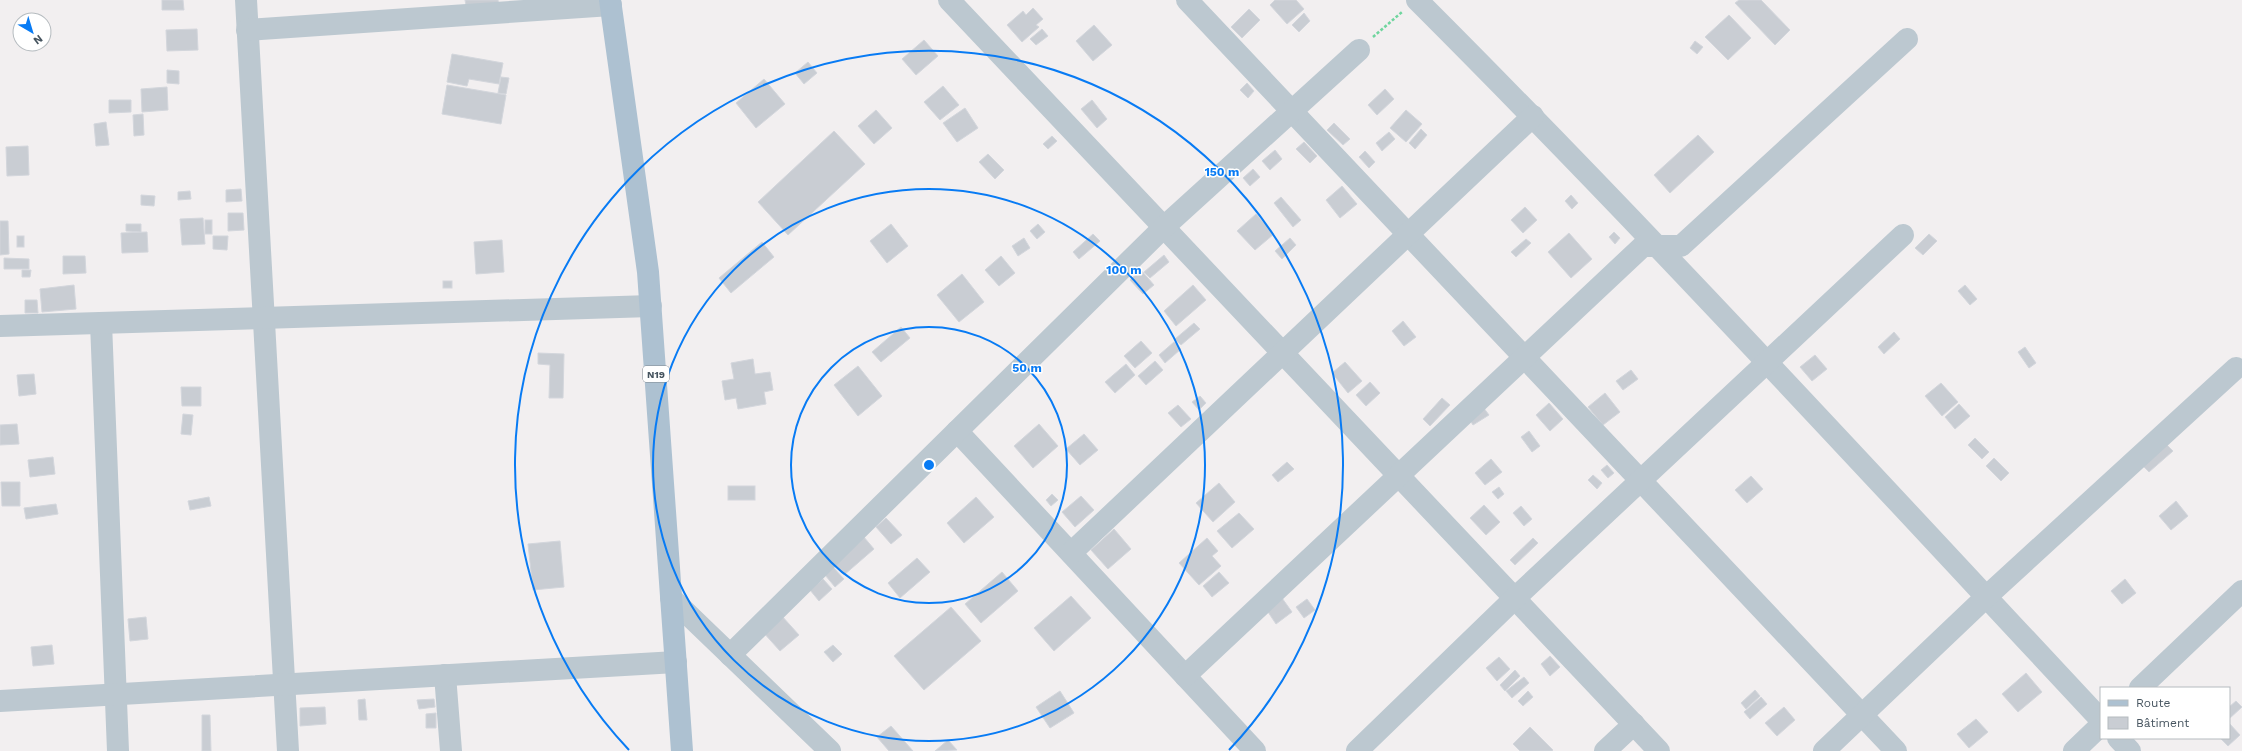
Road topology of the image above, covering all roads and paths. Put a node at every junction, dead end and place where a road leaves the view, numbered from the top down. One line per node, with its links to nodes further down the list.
1 (246, 0): 6 (street)
2 (949, 0): 11 (street)
3 (1187, 0): 9 (street)
4 (610, 2): 6 (street); 15 (main road, N19)
5 (1410, 5): 8 (path); 10 (street)
6 (247, 30): 16 (street)
7 (1907, 39): 14 (street)
8 (1359, 50): 9 (street)
9 (1292, 111): 11 (street); 12 (street)
10 (1533, 116): 12 (street); 14 (street)
11 (1164, 227): 19 (street); 23 (street)
12 (1408, 234): 19 (street); 20 (street)
13 (1903, 235): 21 (street)
14 (1657, 246): 20 (street); 21 (street)
15 (651, 306): 16 (street); 28 (main road, N19)
16 (264, 318): 17 (street); 35 (street)
17 (101, 323): 18 (street); 37 (street)
18 (0, 326)
19 (1283, 352): 24 (street); 26 (street)
20 (1524, 357): 24 (street); 25 (street)
21 (1768, 362): 25 (street); 27 (street)
22 (2236, 368): 27 (street)
23 (957, 431): 26 (street); 31 (street)
24 (1398, 475): 29 (street); 34 (street)
25 (1641, 481): 29 (street); 39 (street)
26 (1071, 553): 34 (street)
27 (1986, 597): 39 (street); 40 (street)
28 (671, 598): 31 (street); 32 (main road, N19)
29 (1515, 598): 41 (street); 50 (street)
30 (2239, 601): 36 (street)
31 (730, 655): 48 (street)
32 (676, 662): 33 (street); 47 (main road, N19)
33 (445, 675): 35 (street); 46 (street)
34 (1185, 676): 49 (street)
35 (284, 684): 37 (street); 45 (street)
36 (2141, 687)
37 (116, 694): 38 (street); 44 (street)
38 (0, 701)
39 (1862, 715): 53 (street); 54 (street)
40 (2100, 719)
41 (1634, 724): 51 (street); 52 (street)
42 (2100, 726): 55 (street)
43 (2119, 739): 56 (street)
44 (118, 751)
45 (288, 751)
46 (451, 751)
47 (682, 751)
48 (830, 751)
49 (1255, 751)
50 (1357, 751)
51 (1605, 751)
52 (1659, 751)
53 (1824, 751)
54 (1896, 751)
55 (2074, 751)
56 (2130, 751)

